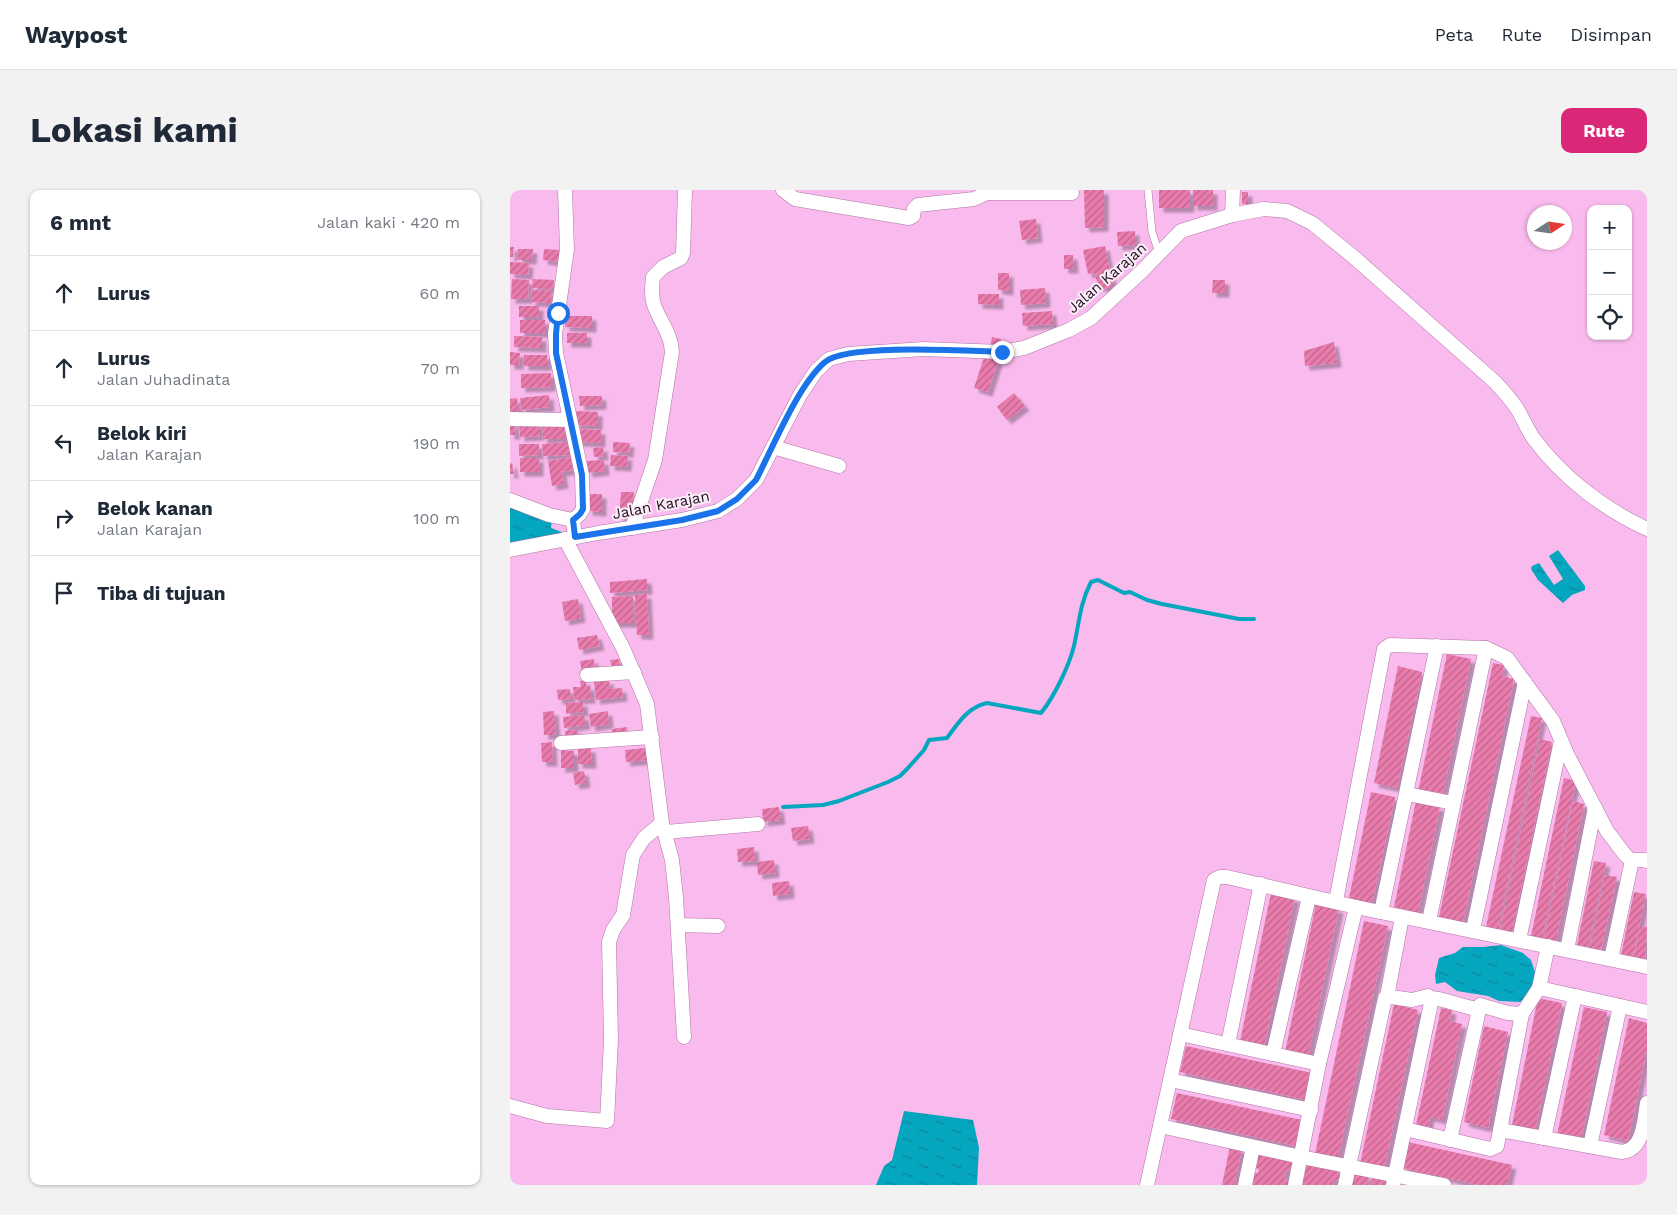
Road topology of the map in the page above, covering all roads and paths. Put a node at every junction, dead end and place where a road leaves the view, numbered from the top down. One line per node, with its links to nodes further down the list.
1 (566, 190): 10 (street)
2 (685, 190): 15 (street)
3 (783, 190): 6 (street)
4 (1148, 190): 8 (lane)
5 (1233, 190): 7 (street)
6 (1072, 193)
7 (1232, 215): 8 (street, Jalan Karajan); 16 (street, Jalan Karajan)
8 (1159, 253): 11 (street, Jalan Karajan)
9 (510, 419): 10 (street)
10 (569, 420): 14 (street)
11 (773, 447): 12 (street); 15 (street, Jalan Karajan)
12 (839, 466)
13 (510, 500): 14 (street)
14 (573, 520): 17 (street)
15 (632, 528): 17 (street, Jalan Karajan)
16 (1647, 529)
17 (570, 538): 18 (street, Jalan Karajan); 21 (street)
18 (510, 550)
19 (1437, 646): 20 (street); 27 (street); 36 (street)
20 (1486, 648): 23 (street); 28 (street)
21 (634, 672): 22 (street); 24 (street)
22 (587, 674)
23 (1525, 682): 25 (street); 43 (street)
24 (652, 737): 26 (street); 31 (street)
25 (1561, 741): 29 (street); 44 (street)
26 (561, 742)
27 (1407, 794): 28 (street); 38 (street)
28 (1453, 803): 40 (street)
29 (1595, 807): 32 (street); 46 (street)
30 (758, 824): 31 (street)
31 (664, 828): 41 (street); 64 (street)
32 (1632, 860): 33 (street); 47 (street)
33 (1647, 861)
34 (1261, 884): 35 (street); 57 (street); 59 (street)
35 (1309, 897): 36 (street); 60 (street)
36 (1336, 901): 37 (street)
37 (1356, 906): 38 (street); 61 (street)
38 (1381, 912): 39 (street)
39 (1402, 917): 40 (street); 51 (street)
40 (1429, 921): 43 (street)
41 (678, 925): 42 (street); 58 (street)
42 (718, 926)
43 (1473, 930): 44 (street)
44 (1519, 940): 45 (street)
45 (1548, 946): 46 (street); 49 (street)
46 (1567, 950): 47 (street)
47 (1611, 959): 48 (street)
48 (1647, 967)
49 (1539, 988): 50 (street); 56 (street)
50 (1575, 996): 53 (street); 69 (street)
51 (1387, 997): 52 (street); 74 (street)
52 (1431, 998): 54 (street); 67 (street)
53 (1620, 1006): 55 (street); 71 (street)
54 (1478, 1010): 56 (street); 70 (street)
55 (1647, 1012)
56 (1522, 1014): 68 (street)
57 (1180, 1034): 59 (street); 62 (street)
58 (684, 1037)
59 (1228, 1044): 60 (street)
60 (1273, 1054): 61 (street)
61 (1319, 1064): 65 (street)
62 (1170, 1080): 65 (street); 66 (street)
63 (1647, 1103): 71 (street)
64 (510, 1106)
65 (1310, 1110): 73 (street)
66 (1160, 1126): 72 (street); 76 (street)
67 (1405, 1129): 70 (street); 75 (street)
68 (1500, 1130): 69 (street); 70 (street)
69 (1544, 1138): 71 (street)
70 (1450, 1140)
71 (1590, 1146)
72 (1253, 1147): 73 (street); 77 (street)
73 (1301, 1157): 74 (street); 78 (street)
74 (1349, 1166): 75 (street); 79 (street)
75 (1394, 1180): 80 (street)
76 (1147, 1185)
77 (1246, 1185)
78 (1295, 1185)
79 (1345, 1185)
80 (1441, 1185)

